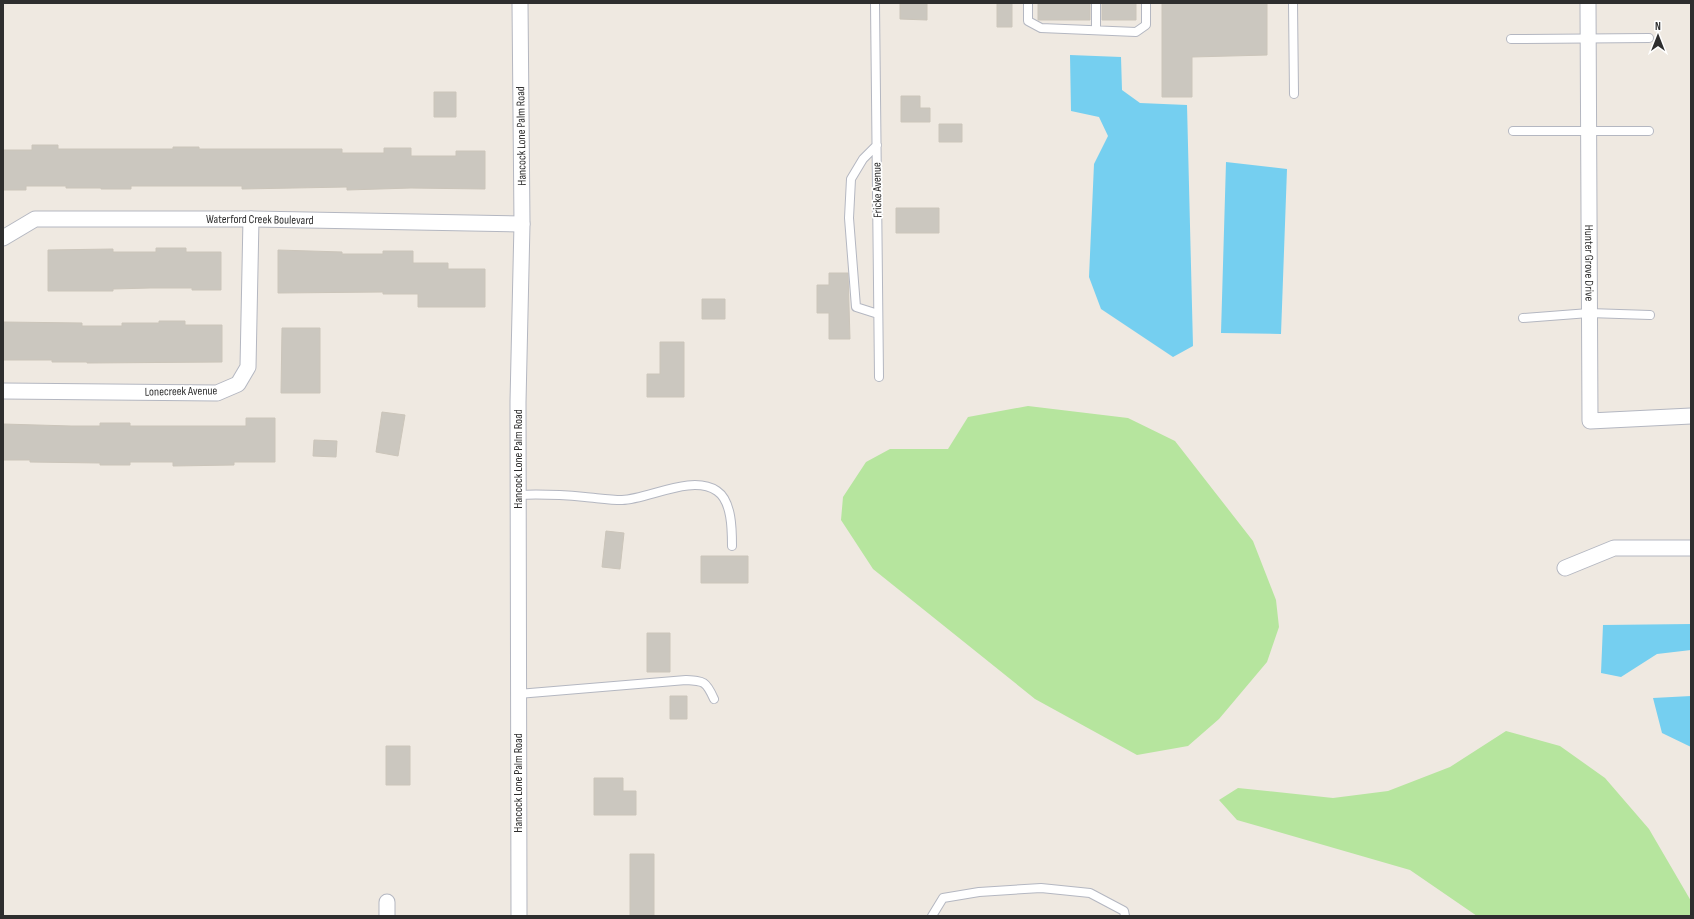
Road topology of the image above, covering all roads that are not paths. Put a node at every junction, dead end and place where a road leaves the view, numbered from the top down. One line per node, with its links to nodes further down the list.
1 (520, 3): 18 (street, Hancock Lone Palm Road)
2 (875, 3): 16 (lane, Fricke Avenue)
3 (1028, 3): 8 (lane)
4 (1096, 3): 8 (lane)
5 (1146, 3): 8 (lane)
6 (1293, 3): 12 (lane)
7 (1588, 3): 11 (street, Hunter Grove Drive)
8 (1096, 30)
9 (1649, 38): 11 (lane)
10 (1511, 39): 11 (lane)
11 (1588, 39): 14 (street, Hunter Grove Drive)
12 (1294, 94)
13 (1513, 131): 14 (lane)
14 (1588, 131): 15 (lane); 20 (street, Hunter Grove Drive)
15 (1649, 131)
16 (877, 145): 21 (lane, Fricke Avenue); 21 (lane)
17 (251, 219): 18 (street, Waterford Creek Boulevard); 19 (street, Waterford Creek Boulevard); 25 (street, Lonecreek Avenue)
18 (522, 224): 27 (street, Hancock Lone Palm Road)
19 (3, 238)
20 (1589, 313): 22 (lane); 23 (lane); 26 (street, Hunter Grove Drive)
21 (878, 314): 24 (lane, Fricke Avenue)
22 (1650, 315)
23 (1523, 318)
24 (879, 377)
25 (3, 391)
26 (1691, 416)
27 (518, 495): 28 (lane); 31 (street, Hancock Lone Palm Road)
28 (732, 546)
29 (1691, 548): 30 (street)
30 (1565, 568)
31 (518, 694): 32 (lane); 33 (street, Hancock Lone Palm Road)
32 (714, 699)
33 (519, 916)
34 (932, 916): 35 (lane)
35 (1125, 916)

